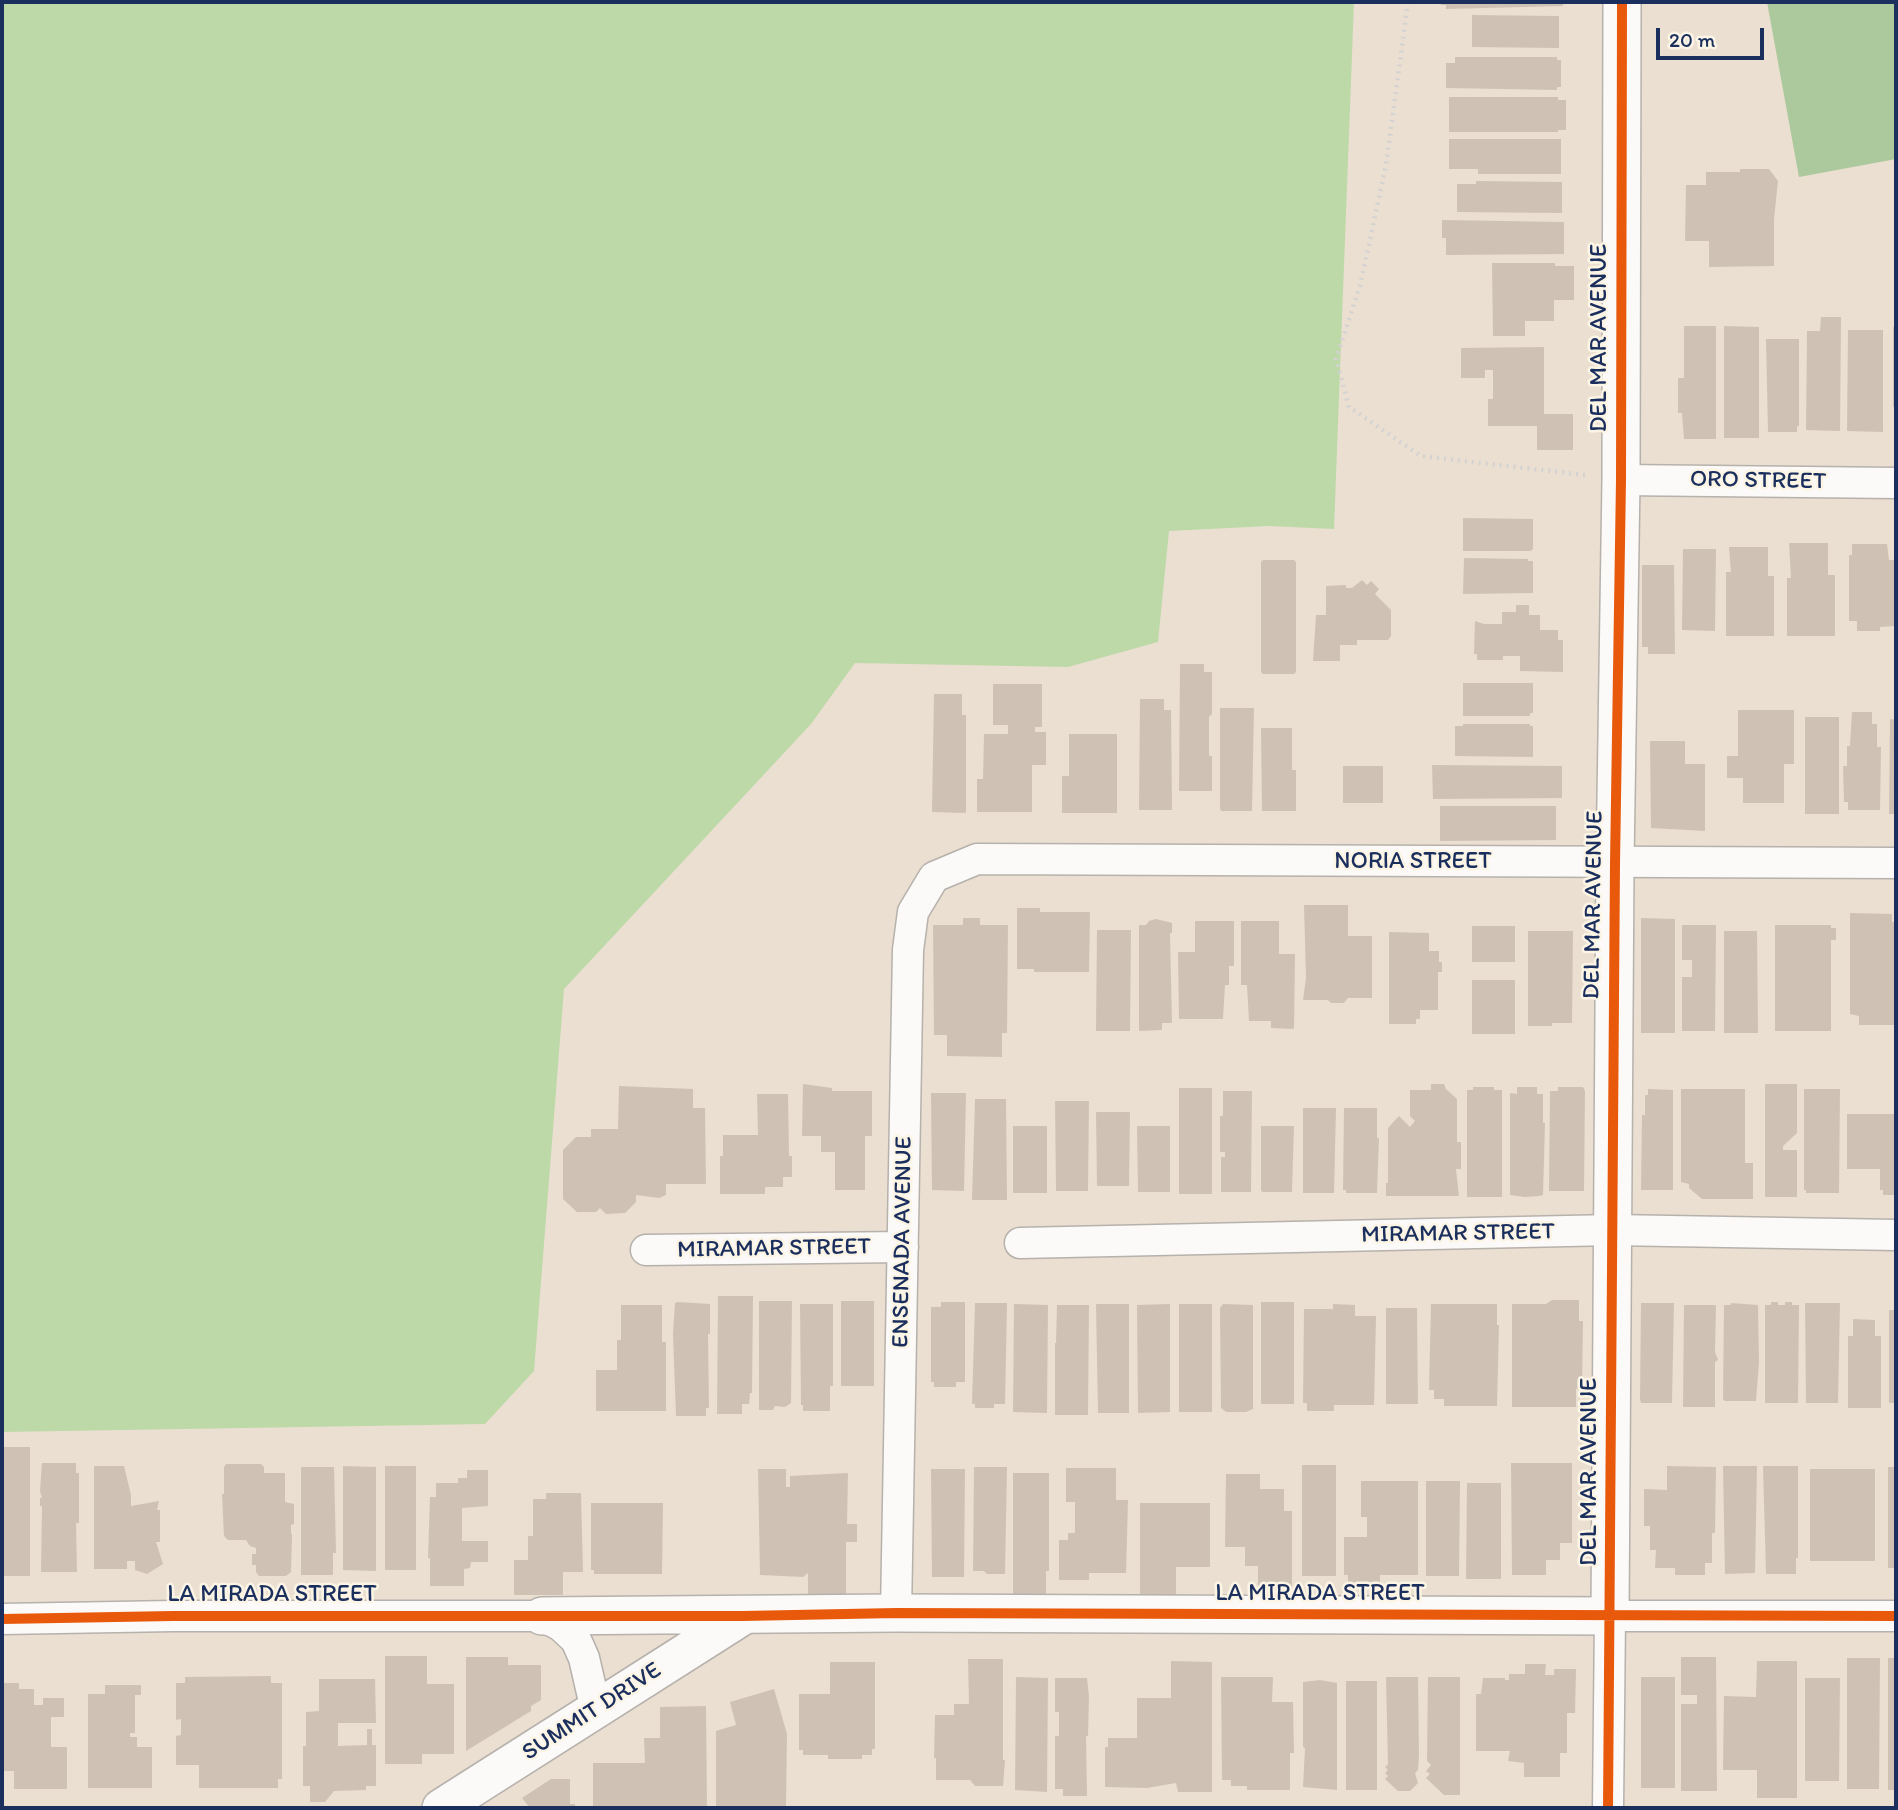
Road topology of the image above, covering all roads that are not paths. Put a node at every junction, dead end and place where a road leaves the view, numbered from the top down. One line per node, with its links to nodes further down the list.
1 (1622, 2): 2 (street, DEL MAR AVENUE)
2 (1621, 480): 3 (street, ORO STREET); 4 (street, DEL MAR AVENUE)
3 (1896, 483)
4 (1615, 863): 5 (street, NORIA STREET); 6 (street, NORIA STREET); 7 (street, DEL MAR AVENUE)
5 (1896, 863)
6 (934, 877): 10 (street, ENSENADA AVENUE)
7 (1613, 1230): 8 (street, MIRAMAR STREET); 9 (street, MIRAMAR STREET); 15 (street, DEL MAR AVENUE)
8 (1896, 1235)
9 (1020, 1243)
10 (903, 1247): 11 (street, MIRAMAR STREET); 12 (street, ENSENADA AVENUE)
11 (646, 1250)
12 (896, 1613): 14 (street, LA MIRADA STREET); 15 (street, LA MIRADA STREET)
13 (542, 1616): 14 (street, LA MIRADA STREET); 17 (street, LA MIRADA STREET); 18 (street)
14 (743, 1616): 18 (street, SUMMIT DRIVE)
15 (1610, 1616): 16 (street, LA MIRADA STREET); 20 (street, DEL MAR AVENUE)
16 (1896, 1616)
17 (2, 1619)
18 (596, 1710): 19 (street, SUMMIT DRIVE)
19 (441, 1808)
20 (1608, 1808)

